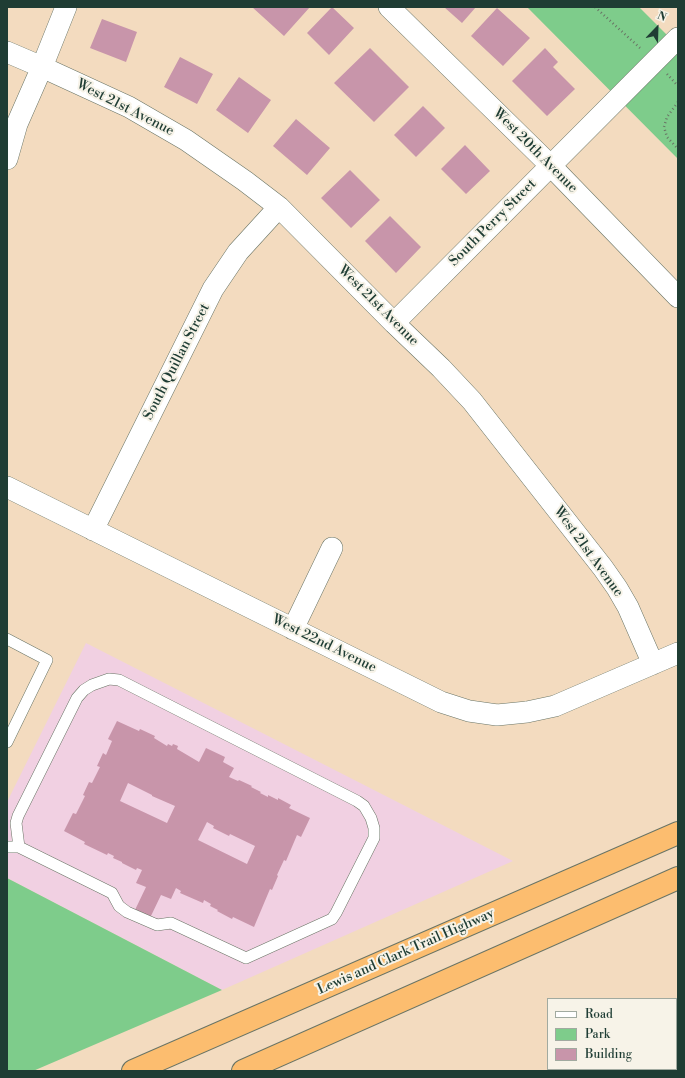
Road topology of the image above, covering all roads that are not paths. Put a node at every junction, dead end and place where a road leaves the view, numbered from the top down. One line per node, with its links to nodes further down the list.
1 (66, 7): 5 (street)
2 (389, 7): 7 (street, West 20th Avenue)
3 (678, 38): 7 (street, South Perry Street)
4 (7, 52): 5 (street, West 21st Avenue)
5 (42, 67): 6 (street); 8 (street, West 21st Avenue)
6 (7, 159)
7 (551, 166): 9 (street, West 20th Avenue); 10 (street, South Perry Street)
8 (279, 207): 10 (street, West 21st Avenue); 12 (street, South Quillan Street)
9 (678, 297)
10 (394, 323): 17 (street, West 21st Avenue)
11 (7, 487): 12 (street, West 22nd Avenue)
12 (94, 530): 14 (street, West 22nd Avenue)
13 (332, 548): 14 (street)
14 (293, 629): 17 (street, West 22nd Avenue)
15 (7, 639): 18 (lane)
16 (678, 653): 17 (street, West 22nd Avenue)
17 (653, 664)
18 (7, 742)
19 (678, 833): 23 (highway, Lewis and Clark Trail Highway)
20 (7, 847): 21 (lane)
21 (19, 847): 21 (lane)
22 (678, 878): 24 (highway)
23 (133, 1071)
24 (243, 1071)

